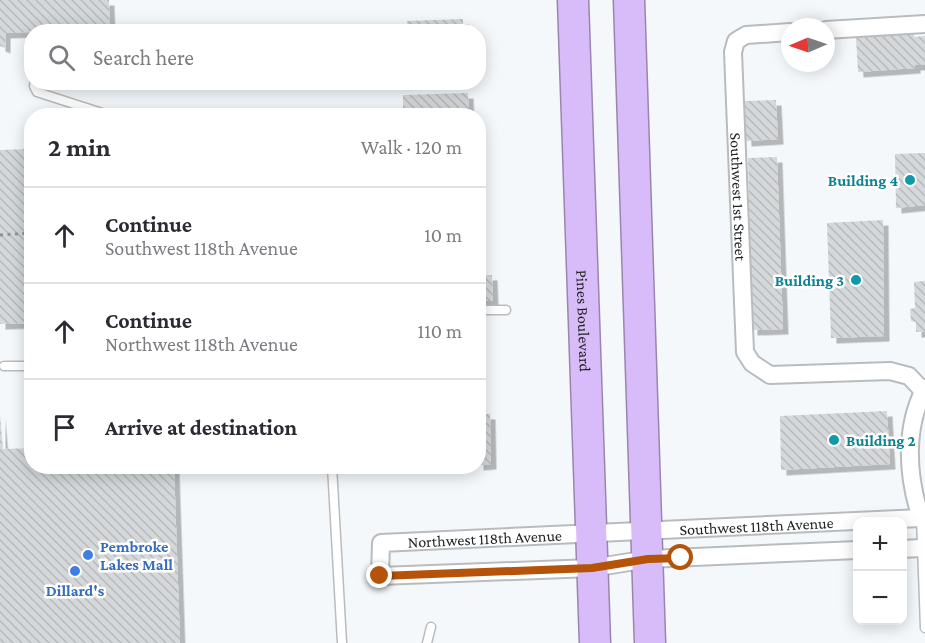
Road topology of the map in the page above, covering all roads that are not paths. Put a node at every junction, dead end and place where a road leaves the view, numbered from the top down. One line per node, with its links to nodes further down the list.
1 (573, 0): 16 (highway, Pines Boulevard)
2 (629, 0): 15 (highway)
3 (925, 24): 4 (street)
4 (835, 29)
5 (781, 33): 12 (street, Southwest 1st Street)
6 (36, 90): 7 (lane)
7 (87, 108)
8 (486, 310): 9 (lane)
9 (506, 310)
10 (4, 366): 11 (lane)
11 (24, 366)
12 (924, 391): 14 (street)
13 (332, 474): 24 (lane)
14 (923, 515): 15 (street, Southwest 118th Avenue); 17 (lane)
15 (648, 529): 16 (street, Southwest 118th Avenue); 20 (highway)
16 (591, 532): 21 (highway, Pines Boulevard); 21 (street, Northwest 118th Avenue)
17 (921, 548): 18 (street); 22 (lane)
18 (907, 549)
19 (853, 550): 20 (street, Southwest 118th Avenue)
20 (648, 559): 21 (street, Northwest 118th Avenue); 27 (highway)
21 (592, 568): 26 (highway, Pines Boulevard)
22 (925, 625)
23 (431, 627): 25 (lane)
24 (342, 643)
25 (427, 643)
26 (595, 643)
27 (650, 643)

